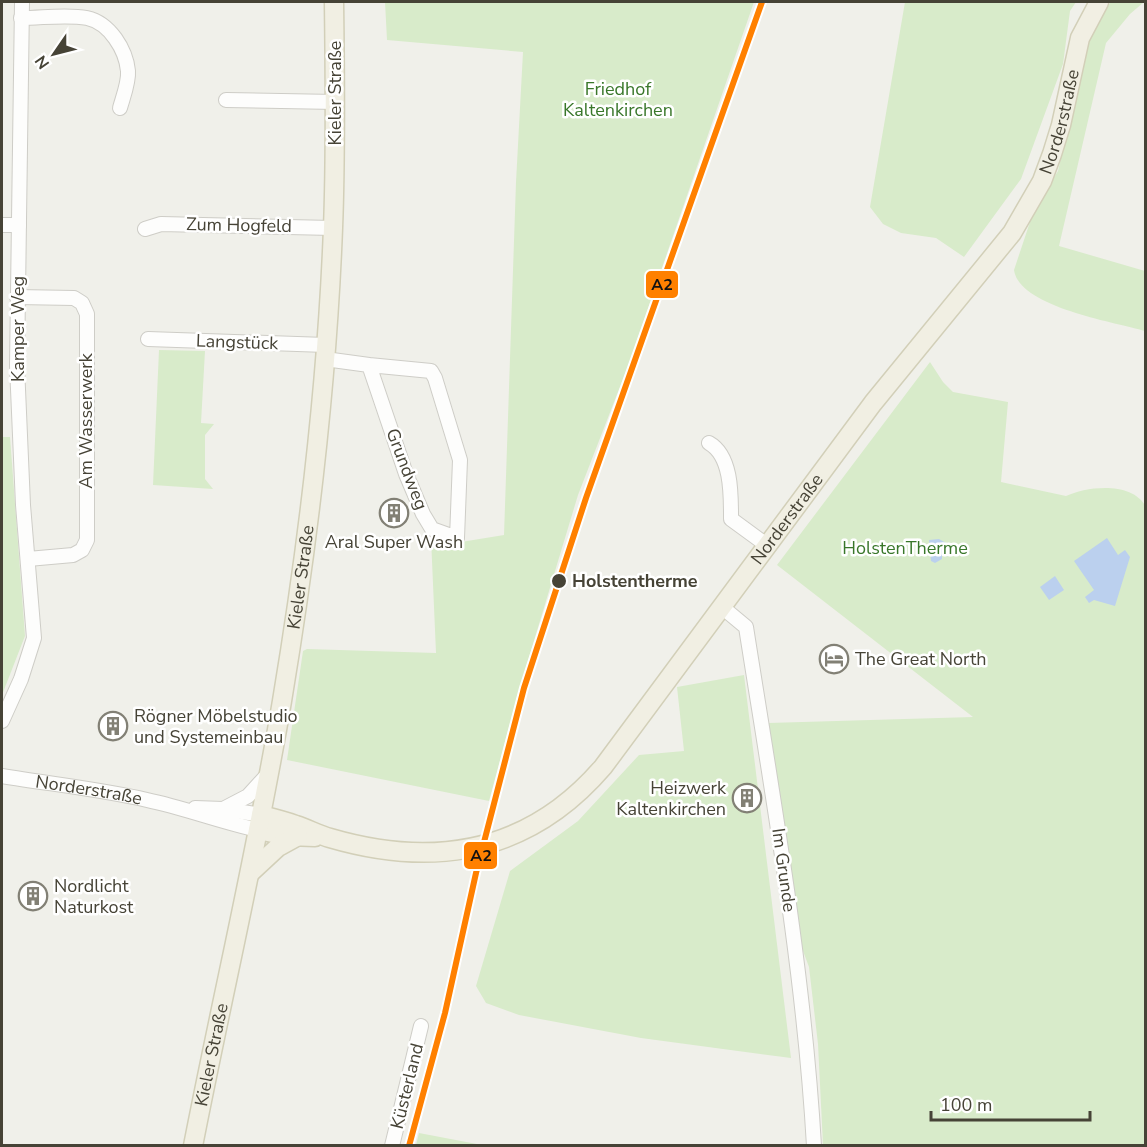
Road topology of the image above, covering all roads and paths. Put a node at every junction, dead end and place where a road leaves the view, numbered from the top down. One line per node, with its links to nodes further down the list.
1 (22, 2): 4 (street, Kamper Weg)
2 (334, 2): 6 (main road, Kieler Straße)
3 (1098, 2): 17 (main road, Norderstraße)
4 (21, 18): 7 (street); 9 (street, Kamper Weg)
5 (226, 100): 6 (street)
6 (336, 102): 10 (main road, Kieler Straße)
7 (120, 108)
8 (2, 225): 9 (street)
9 (19, 225): 12 (street, Kamper Weg)
10 (333, 228): 11 (street, Zum Hogfeld); 14 (main road, Kieler Straße)
11 (145, 229)
12 (17, 297): 18 (street, Kamper Weg); 18 (street, Am Wasserwerk)
13 (148, 339): 14 (street, Langstück)
14 (325, 352): 15 (street, Grundweg); 21 (main road, Kieler Straße)
15 (369, 365): 15 (street, Grundweg)
16 (709, 443): 17 (street)
17 (768, 546): 19 (main road, Norderstraße)
18 (28, 559): 20 (street, Kamper Weg)
19 (722, 607): 27 (main road, Norderstraße); 32 (street, Im Grunde)
20 (2, 721)
21 (269, 773): 24 (street, Norderstraße); 25 (main road, Kieler Straße)
22 (2, 776): 23 (street, Norderstraße)
23 (178, 807): 24 (street, Norderstraße); 25 (street, Norderstraße)
24 (223, 808): 25 (street, Norderstraße)
25 (260, 822): 26 (main road, Norderstraße); 27 (main road, Norderstraße); 28 (main road, Kieler Straße)
26 (298, 836): 27 (main road, Norderstraße); 28 (main road)
27 (328, 838)
28 (250, 873): 30 (main road, Kieler Straße)
29 (421, 1026): 31 (street, Küsterland)
30 (193, 1146)
31 (392, 1146)
32 (814, 1146)

